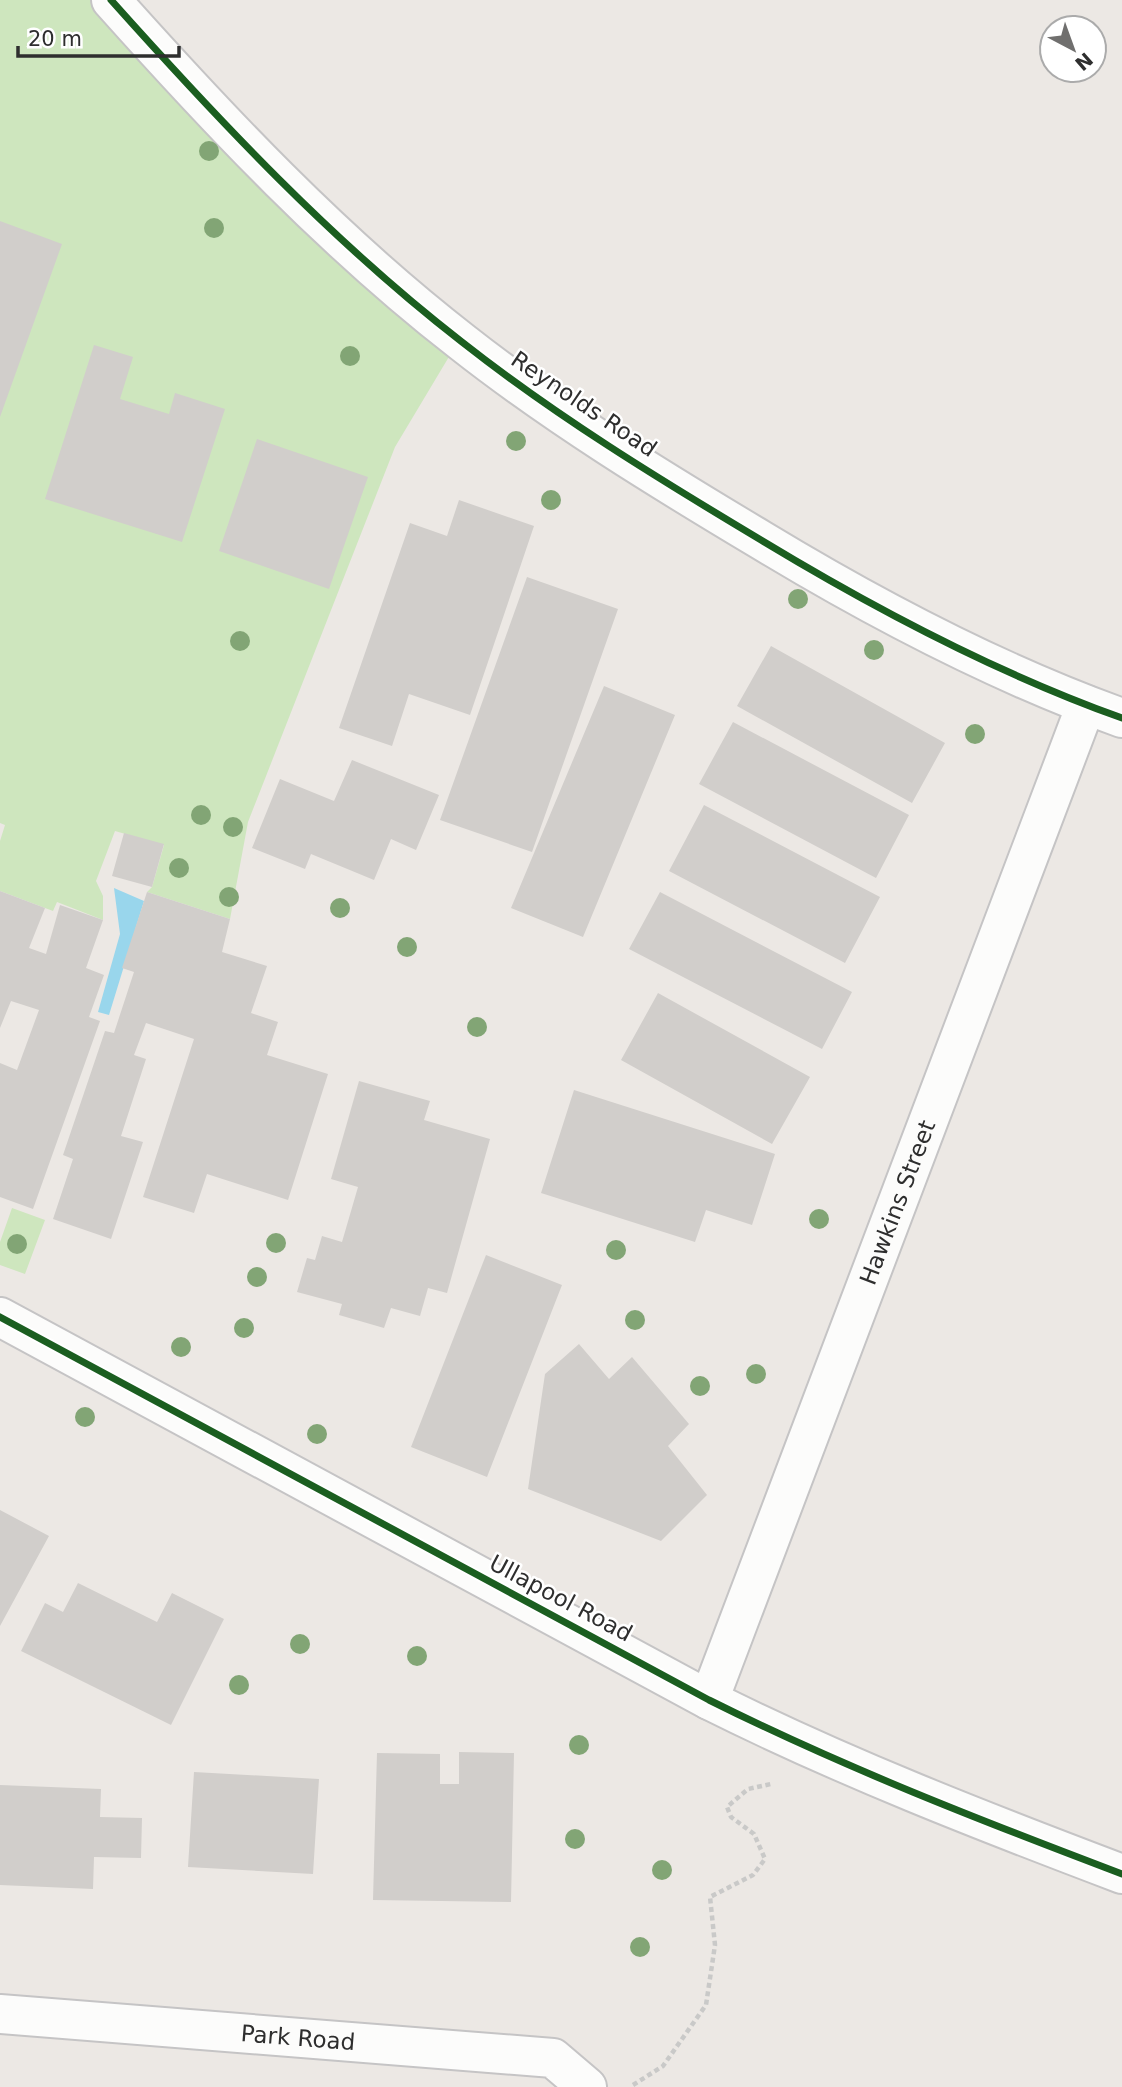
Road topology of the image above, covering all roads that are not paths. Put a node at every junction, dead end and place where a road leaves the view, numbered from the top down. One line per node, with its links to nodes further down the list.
1 (111, 0): 2 (street, Reynolds Road)
2 (1086, 705): 3 (street, Reynolds Road); 5 (street, Hawkins Street)
3 (1122, 718)
4 (0, 1317): 5 (street, Ullapool Road)
5 (709, 1700): 6 (street, Ullapool Road)
6 (1122, 1874)
7 (0, 2014): 8 (street, Park Road)
8 (587, 2087)

